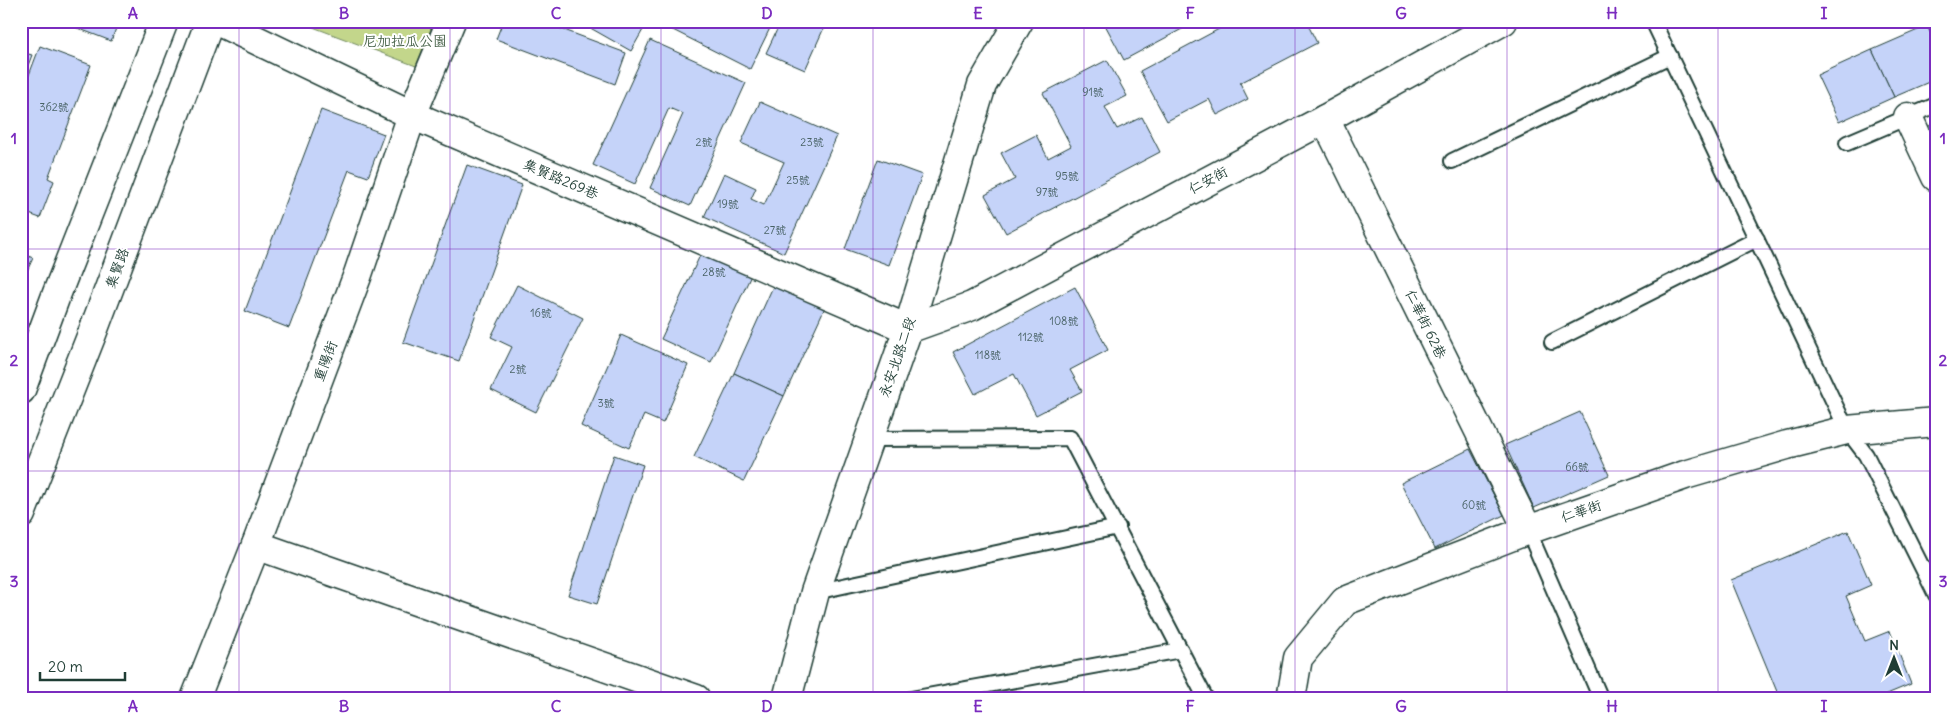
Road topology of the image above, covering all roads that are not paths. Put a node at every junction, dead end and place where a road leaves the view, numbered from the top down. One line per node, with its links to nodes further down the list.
1 (164, 21): 19 (street)
2 (210, 21): 23 (street, 集賢路)
3 (217, 21): 10 (street, 集賢路269巷)
4 (451, 21): 10 (street, 重陽街)
5 (1503, 21): 12 (street, 仁安街)
6 (1652, 21): 8 (lane)
7 (1015, 22): 17 (street, 永安北路二段)
8 (1670, 56): 14 (lane); 16 (lane)
9 (1936, 105): 11 (lane)
10 (412, 115): 17 (street, 集賢路269巷); 26 (street, 重陽街)
11 (1908, 117): 13 (lane); 15 (street)
12 (1324, 118): 17 (street, 仁安街); 25 (street, 仁華街 62巷)
13 (1848, 143)
14 (1452, 161)
15 (1936, 177)
16 (1757, 239): 18 (lane); 21 (lane)
17 (908, 329): 22 (street, 永安北路二段)
18 (1552, 342)
19 (21, 390)
20 (1936, 422): 21 (street, 仁華街)
21 (1847, 430): 25 (street, 仁華街); 28 (lane)
22 (868, 439): 24 (lane); 27 (street, 永安北路二段)
23 (21, 514)
24 (1118, 527): 27 (lane); 29 (lane)
25 (1528, 530): 35 (street, 仁華街); 36 (lane)
26 (256, 545): 30 (street, 重陽街); 31 (street)
27 (815, 592): 32 (street, 永安北路二段)
28 (1936, 595)
29 (1181, 650): 33 (lane); 34 (lane)
30 (196, 699)
31 (696, 699)
32 (787, 699)
33 (911, 699)
34 (1206, 699)
35 (1291, 699)
36 (1601, 699)

